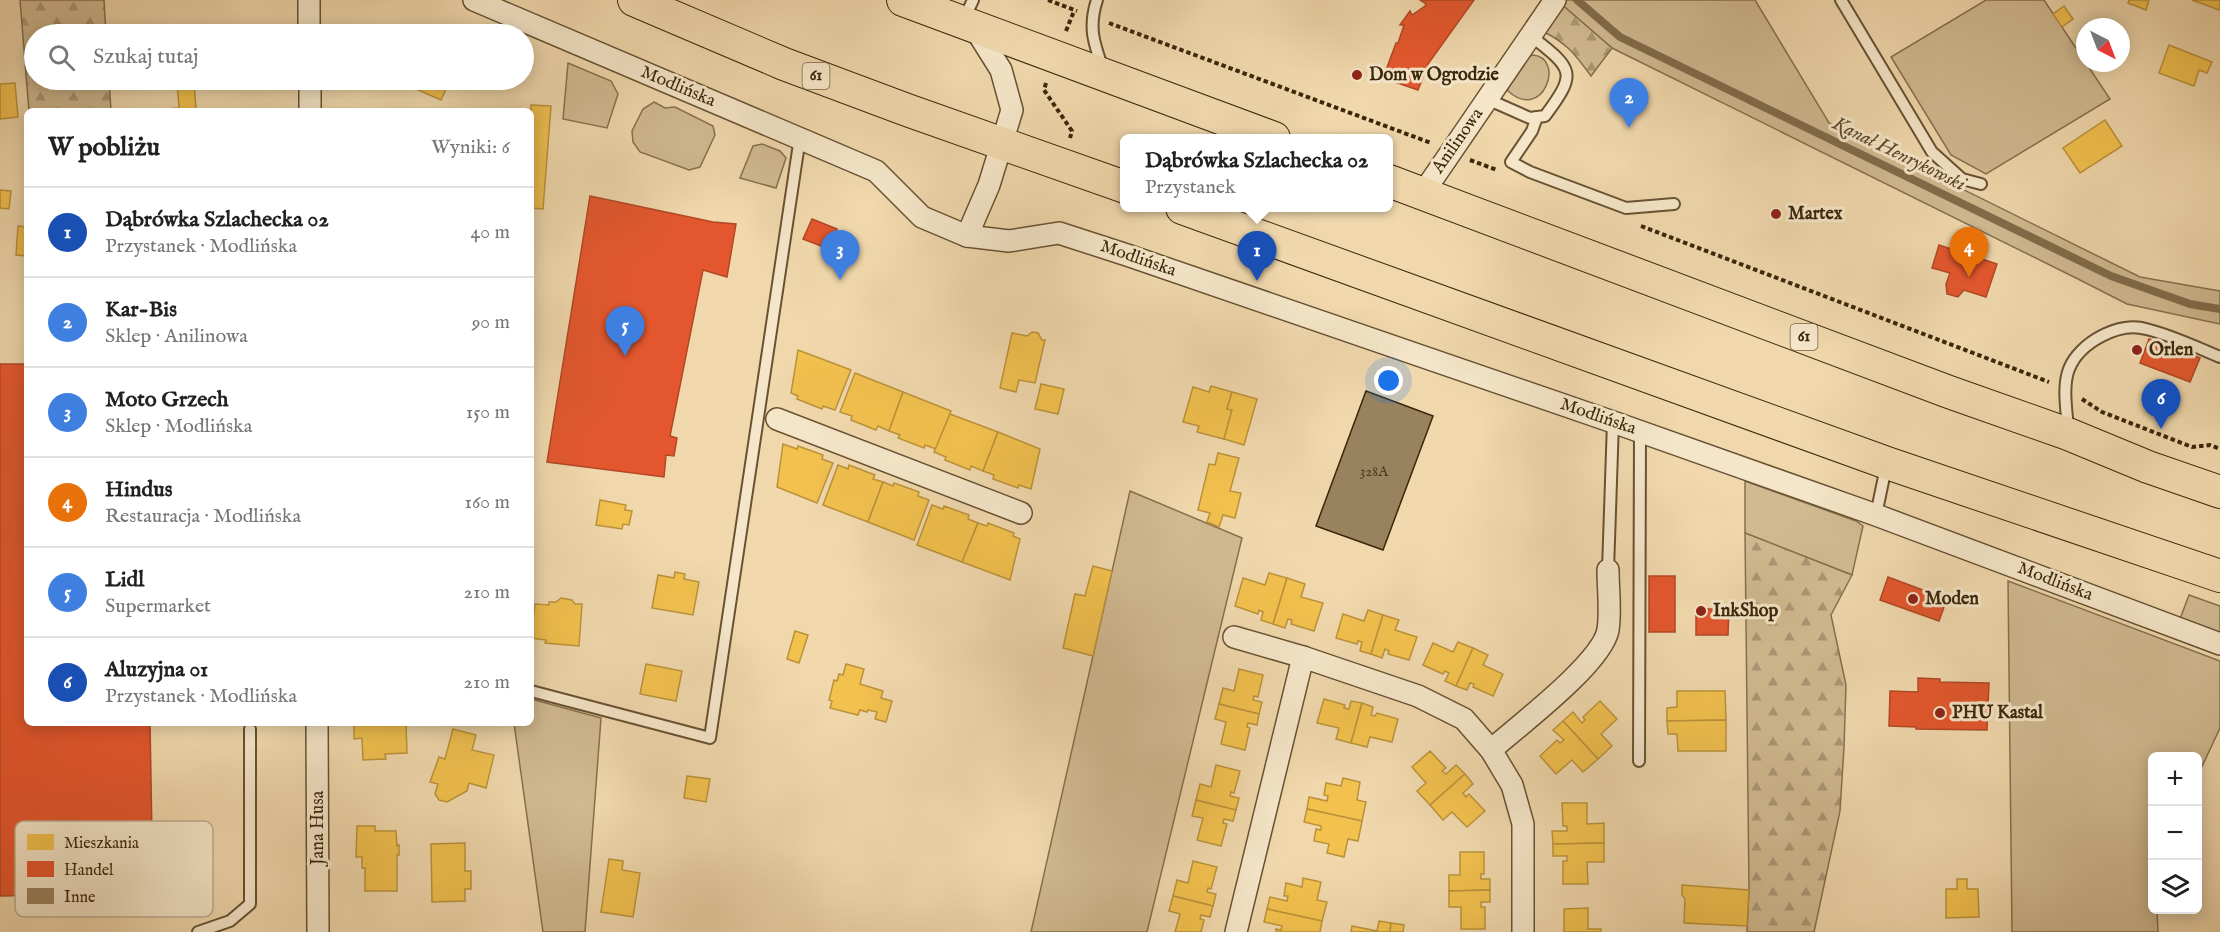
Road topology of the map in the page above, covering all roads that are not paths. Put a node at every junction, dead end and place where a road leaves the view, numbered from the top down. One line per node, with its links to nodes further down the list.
1 (309, 0): 9 (street)
2 (474, 0): 10 (street, Modlińska)
3 (634, 0): 20 (main road, 61)
4 (903, 0): 8 (main road)
5 (1097, 0): 13 (lane)
6 (1555, 0): 12 (street, Anilinowa)
7 (1841, 0): 22 (lane)
8 (970, 16): 13 (main road); 20 (street)
9 (309, 24)
10 (531, 24)
11 (534, 25): 19 (street, Modlińska)
12 (1531, 36): 15 (street, Anilinowa); 17 (lane)
13 (1105, 75): 18 (main road)
14 (310, 90): 16 (street)
15 (1487, 99): 17 (lane); 24 (street, Anilinowa)
16 (310, 108)
17 (1537, 117): 25 (lane)
18 (1263, 134)
19 (800, 137): 27 (street, Modlińska); 29 (lane)
20 (1002, 144): 23 (main road, 61); 27 (street)
21 (1393, 182): 24 (main road, 61)
22 (1981, 184)
23 (1120, 185)
24 (1422, 193): 32 (main road, 61)
25 (1674, 204)
26 (1196, 212): 33 (main road)
27 (967, 236): 30 (street, Modlińska)
28 (2220, 357): 32 (lane)
29 (767, 417): 35 (street); 42 (lane)
30 (1613, 422): 31 (street, Modlińska); 37 (lane)
31 (1640, 431): 36 (street, Modlińska); 46 (lane)
32 (2068, 434): 34 (main road, 61)
33 (1887, 464): 36 (lane); 38 (main road)
34 (2214, 486)
35 (1021, 513)
36 (1876, 515): 40 (street, Modlińska)
37 (1608, 570): 45 (street)
38 (2220, 576)
39 (1234, 637): 41 (street)
40 (2220, 644)
41 (1303, 657): 45 (street); 49 (street)
42 (534, 692)
43 (317, 726): 48 (street, Jana Husa)
44 (250, 729): 47 (lane)
45 (1491, 750): 50 (street)
46 (1639, 761)
47 (198, 932)
48 (318, 932)
49 (1236, 932)
50 (1523, 932)

